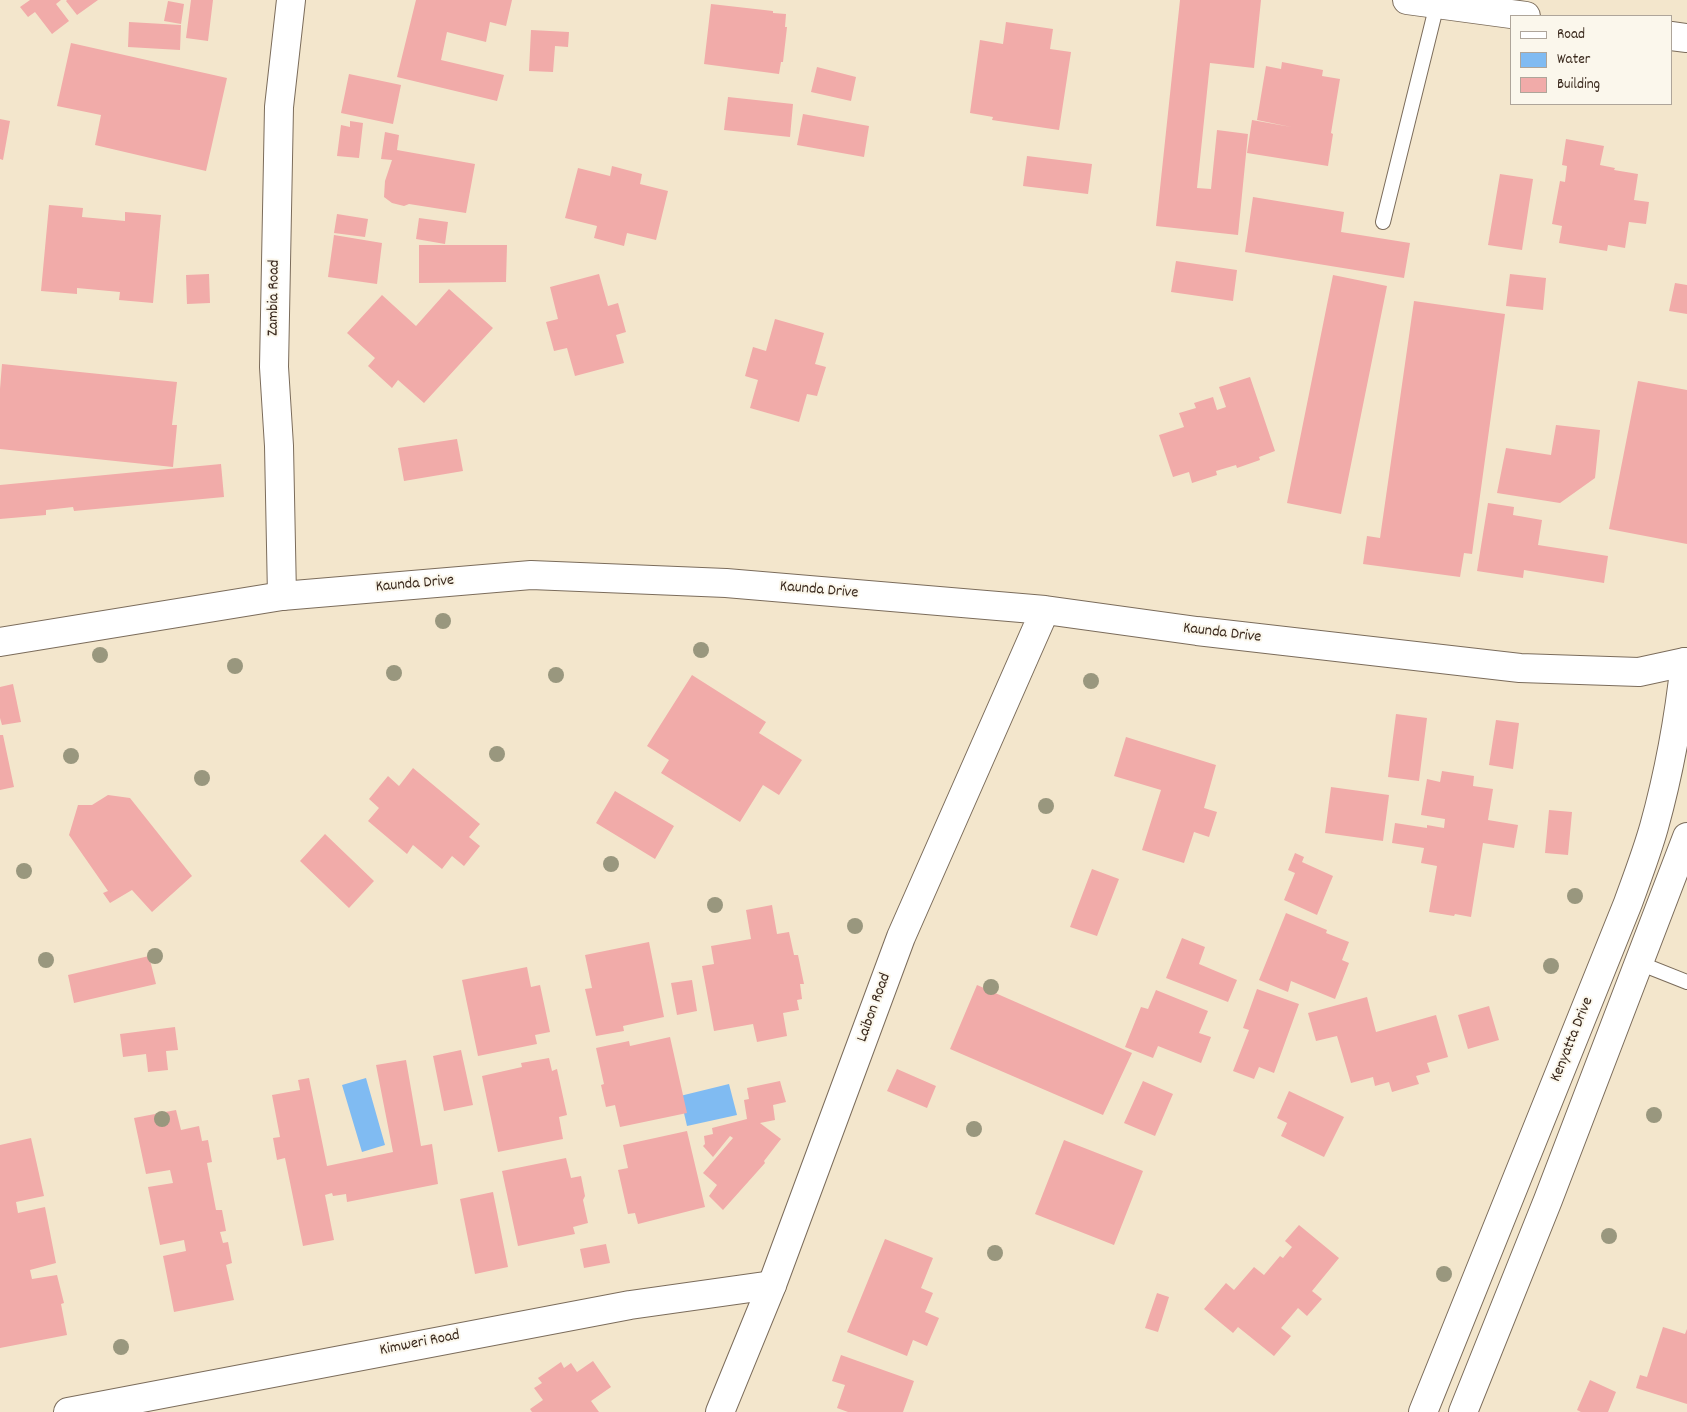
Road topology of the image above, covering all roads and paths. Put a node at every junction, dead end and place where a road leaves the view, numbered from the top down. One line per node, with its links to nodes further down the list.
1 (291, 0): 8 (street, Zambia Road)
2 (1407, 0): 3 (street)
3 (1438, 4): 4 (street); 7 (lane)
4 (1519, 15)
5 (1672, 36): 6 (street)
6 (1687, 38)
7 (1383, 222)
8 (282, 596): 9 (street, Kaunda Drive); 10 (street, Kaunda Drive)
9 (1045, 610): 12 (street, Kaunda Drive); 17 (street, Laibon Road)
10 (0, 642)
11 (1686, 661): 12 (street, Kaunda Drive); 13 (street, Kenyatta Drive)
12 (1639, 672): 13 (street, Kaunda Drive)
13 (1684, 693): 20 (street, Kenyatta Drive)
14 (1687, 837): 15 (street, Kenyatta Drive)
15 (1639, 963): 16 (lane); 21 (street, Kenyatta Drive)
16 (1687, 982)
17 (772, 1285): 18 (street, Kimweri Road); 19 (street, Laibon Road)
18 (68, 1412)
19 (720, 1412)
20 (1423, 1412)
21 (1463, 1412)

